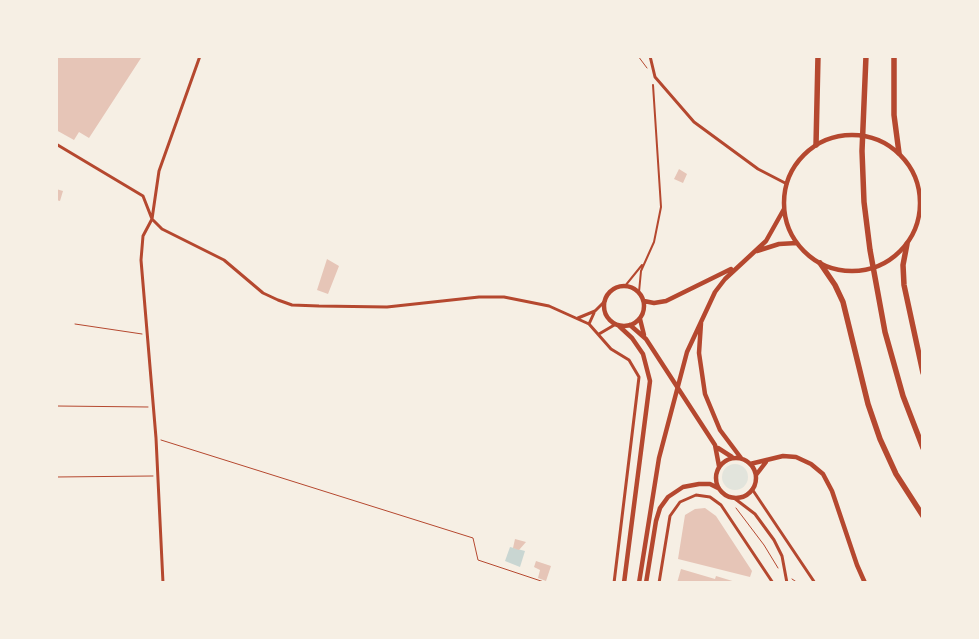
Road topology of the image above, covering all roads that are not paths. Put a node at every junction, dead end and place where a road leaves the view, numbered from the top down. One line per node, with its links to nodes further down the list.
1 (200, 56): 13 (street)
2 (650, 56): 10 (street)
3 (818, 56): 8 (highway)
4 (866, 56): 35 (highway)
5 (894, 56): 9 (highway)
6 (652, 84): 17 (lane)
7 (56, 144): 13 (street)
8 (816, 145): 9 (main road); 10 (main road)
9 (899, 153): 11 (main road)
10 (787, 184): 12 (main road)
11 (922, 200): 15 (main road)
12 (784, 208): 14 (main road); 16 (main road)
13 (152, 219): 26 (street); 46 (street)
14 (797, 244): 16 (main road); 19 (main road)
15 (907, 244): 19 (main road); 33 (highway)
16 (756, 252): 18 (main road)
17 (645, 261): 20 (lane); 21 (lane)
18 (743, 262): 22 (main road); 25 (main road)
19 (820, 263): 45 (highway)
20 (625, 286): 21 (main road); 23 (main road)
21 (639, 292): 22 (main road)
22 (644, 301): 27 (main road)
23 (605, 302): 24 (street); 29 (main road)
24 (595, 311): 26 (street); 28 (street)
25 (703, 316): 37 (main road); 49 (main road)
26 (578, 318): 28 (street)
27 (640, 319): 30 (main road); 32 (main road)
28 (590, 324): 31 (street)
29 (618, 325): 30 (main road); 31 (street); 48 (main road)
30 (630, 325): 32 (main road)
31 (599, 334): 47 (street)
32 (646, 339): 34 (main road)
33 (923, 373)
34 (715, 445): 36 (main road); 40 (main road)
35 (923, 448)
36 (732, 458): 37 (main road); 40 (main road)
37 (741, 458): 39 (main road)
38 (769, 460): 39 (main road); 41 (main road); 55 (main road)
39 (750, 464): 41 (main road)
40 (719, 466): 42 (main road)
41 (756, 477): 43 (main road)
42 (718, 488): 44 (main road); 50 (main road)
43 (752, 489): 44 (main road); 54 (street)
44 (732, 497): 53 (street)
45 (923, 516)
46 (163, 583)
47 (614, 583)
48 (624, 583)
49 (639, 583)
50 (646, 583)
51 (659, 583): 52 (street)
52 (773, 583)
53 (787, 583)
54 (815, 583)
55 (865, 583)

